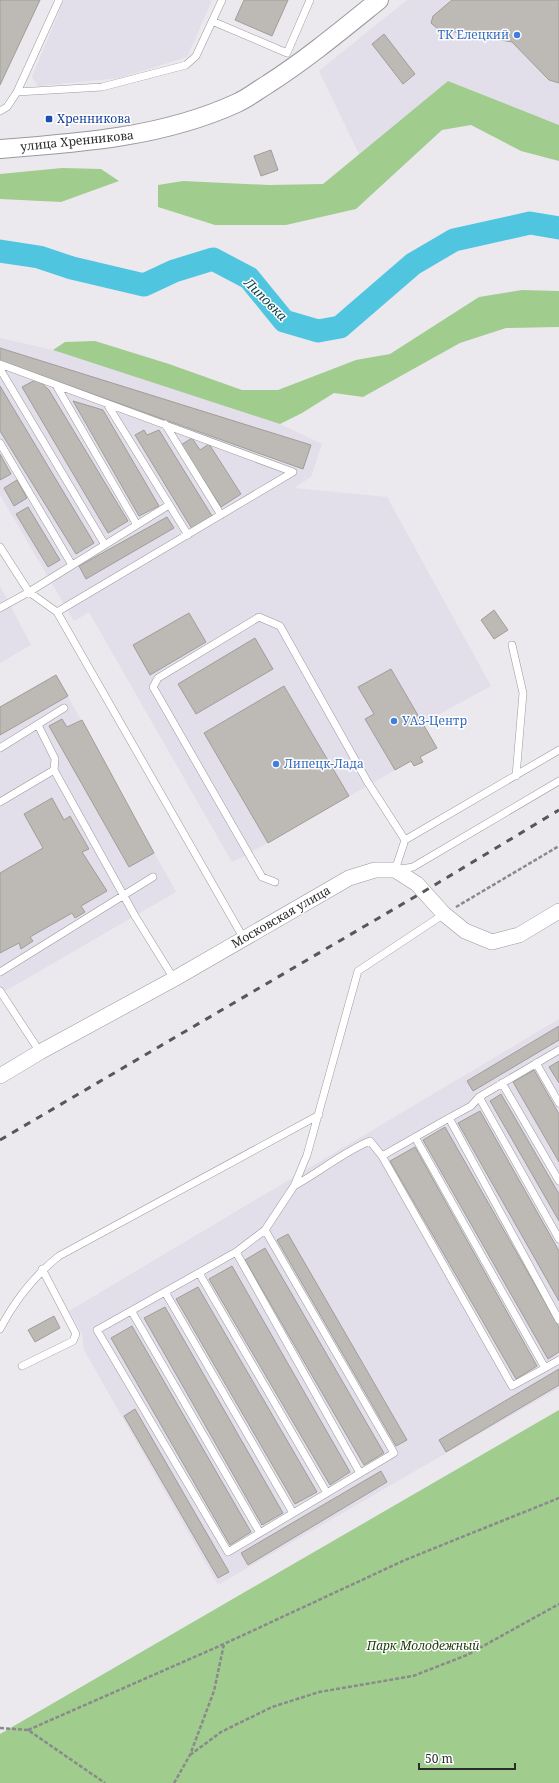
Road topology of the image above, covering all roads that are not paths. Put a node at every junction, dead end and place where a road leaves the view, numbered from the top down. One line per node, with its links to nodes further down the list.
1 (59, 0): 7 (lane)
2 (222, 0): 5 (lane)
3 (310, 0): 6 (lane)
4 (379, 0): 6 (street, улица Хренникова)
5 (212, 21): 6 (lane); 7 (lane)
6 (292, 59): 9 (street, улица Хренникова)
7 (17, 92): 8 (lane)
8 (0, 111)
9 (0, 149)
10 (0, 364): 12 (lane)
11 (0, 369): 20 (lane)
12 (56, 385): 13 (lane); 18 (lane)
13 (107, 404): 14 (lane); 16 (lane)
14 (164, 424): 17 (lane); 17 (lane)
15 (0, 443): 22 (lane)
16 (169, 505): 18 (lane); 19 (lane)
17 (221, 515): 19 (lane)
18 (137, 525): 20 (lane)
19 (188, 535): 25 (lane)
20 (105, 545): 22 (lane)
21 (0, 547): 23 (lane)
22 (72, 565): 23 (lane)
23 (29, 592): 24 (lane); 25 (lane)
24 (0, 608)
25 (57, 612): 42 (lane)
26 (512, 645): 32 (lane)
27 (64, 708): 28 (lane)
28 (38, 725): 29 (lane); 31 (lane)
29 (0, 748)
30 (559, 750): 32 (lane)
31 (54, 770): 34 (lane); 39 (lane)
32 (516, 776): 35 (lane)
33 (559, 781): 36 (lane)
34 (1, 798)
35 (405, 840): 36 (lane); 38 (lane)
36 (395, 870): 41 (street); 42 (street, Московская улица)
37 (153, 877): 39 (lane)
38 (275, 882)
39 (124, 896): 43 (lane); 44 (lane)
40 (559, 911): 41 (street)
41 (444, 914): 53 (lane)
42 (244, 939): 44 (street, Московская улица)
43 (0, 972)
44 (174, 979): 47 (street, Московская улица)
45 (0, 991): 47 (lane)
46 (559, 1050): 48 (lane)
47 (40, 1052): 49 (street, Московская улица)
48 (536, 1063): 50 (lane); 52 (lane)
49 (0, 1076)
50 (502, 1083): 51 (lane); 57 (lane)
51 (480, 1097): 54 (lane); 60 (lane)
52 (559, 1103)
53 (319, 1115): 58 (lane); 62 (lane)
54 (449, 1118): 55 (lane); 66 (lane)
55 (415, 1137): 56 (lane); 70 (lane)
56 (382, 1156): 58 (lane); 70 (lane)
57 (559, 1181)
58 (294, 1186): 59 (lane)
59 (265, 1230): 61 (lane); 71 (lane)
60 (559, 1239)
61 (236, 1252): 63 (lane); 71 (lane)
62 (42, 1269): 67 (lane); 69 (lane)
63 (199, 1272): 64 (lane); 72 (lane)
64 (165, 1292): 65 (lane); 73 (lane)
65 (132, 1312): 74 (lane); 74 (lane)
66 (559, 1320)
67 (0, 1329)
68 (559, 1360): 70 (lane)
69 (22, 1366)
70 (545, 1368)
71 (360, 1473): 72 (lane)
72 (327, 1493): 73 (lane)
73 (293, 1513): 74 (lane)
74 (260, 1533)

